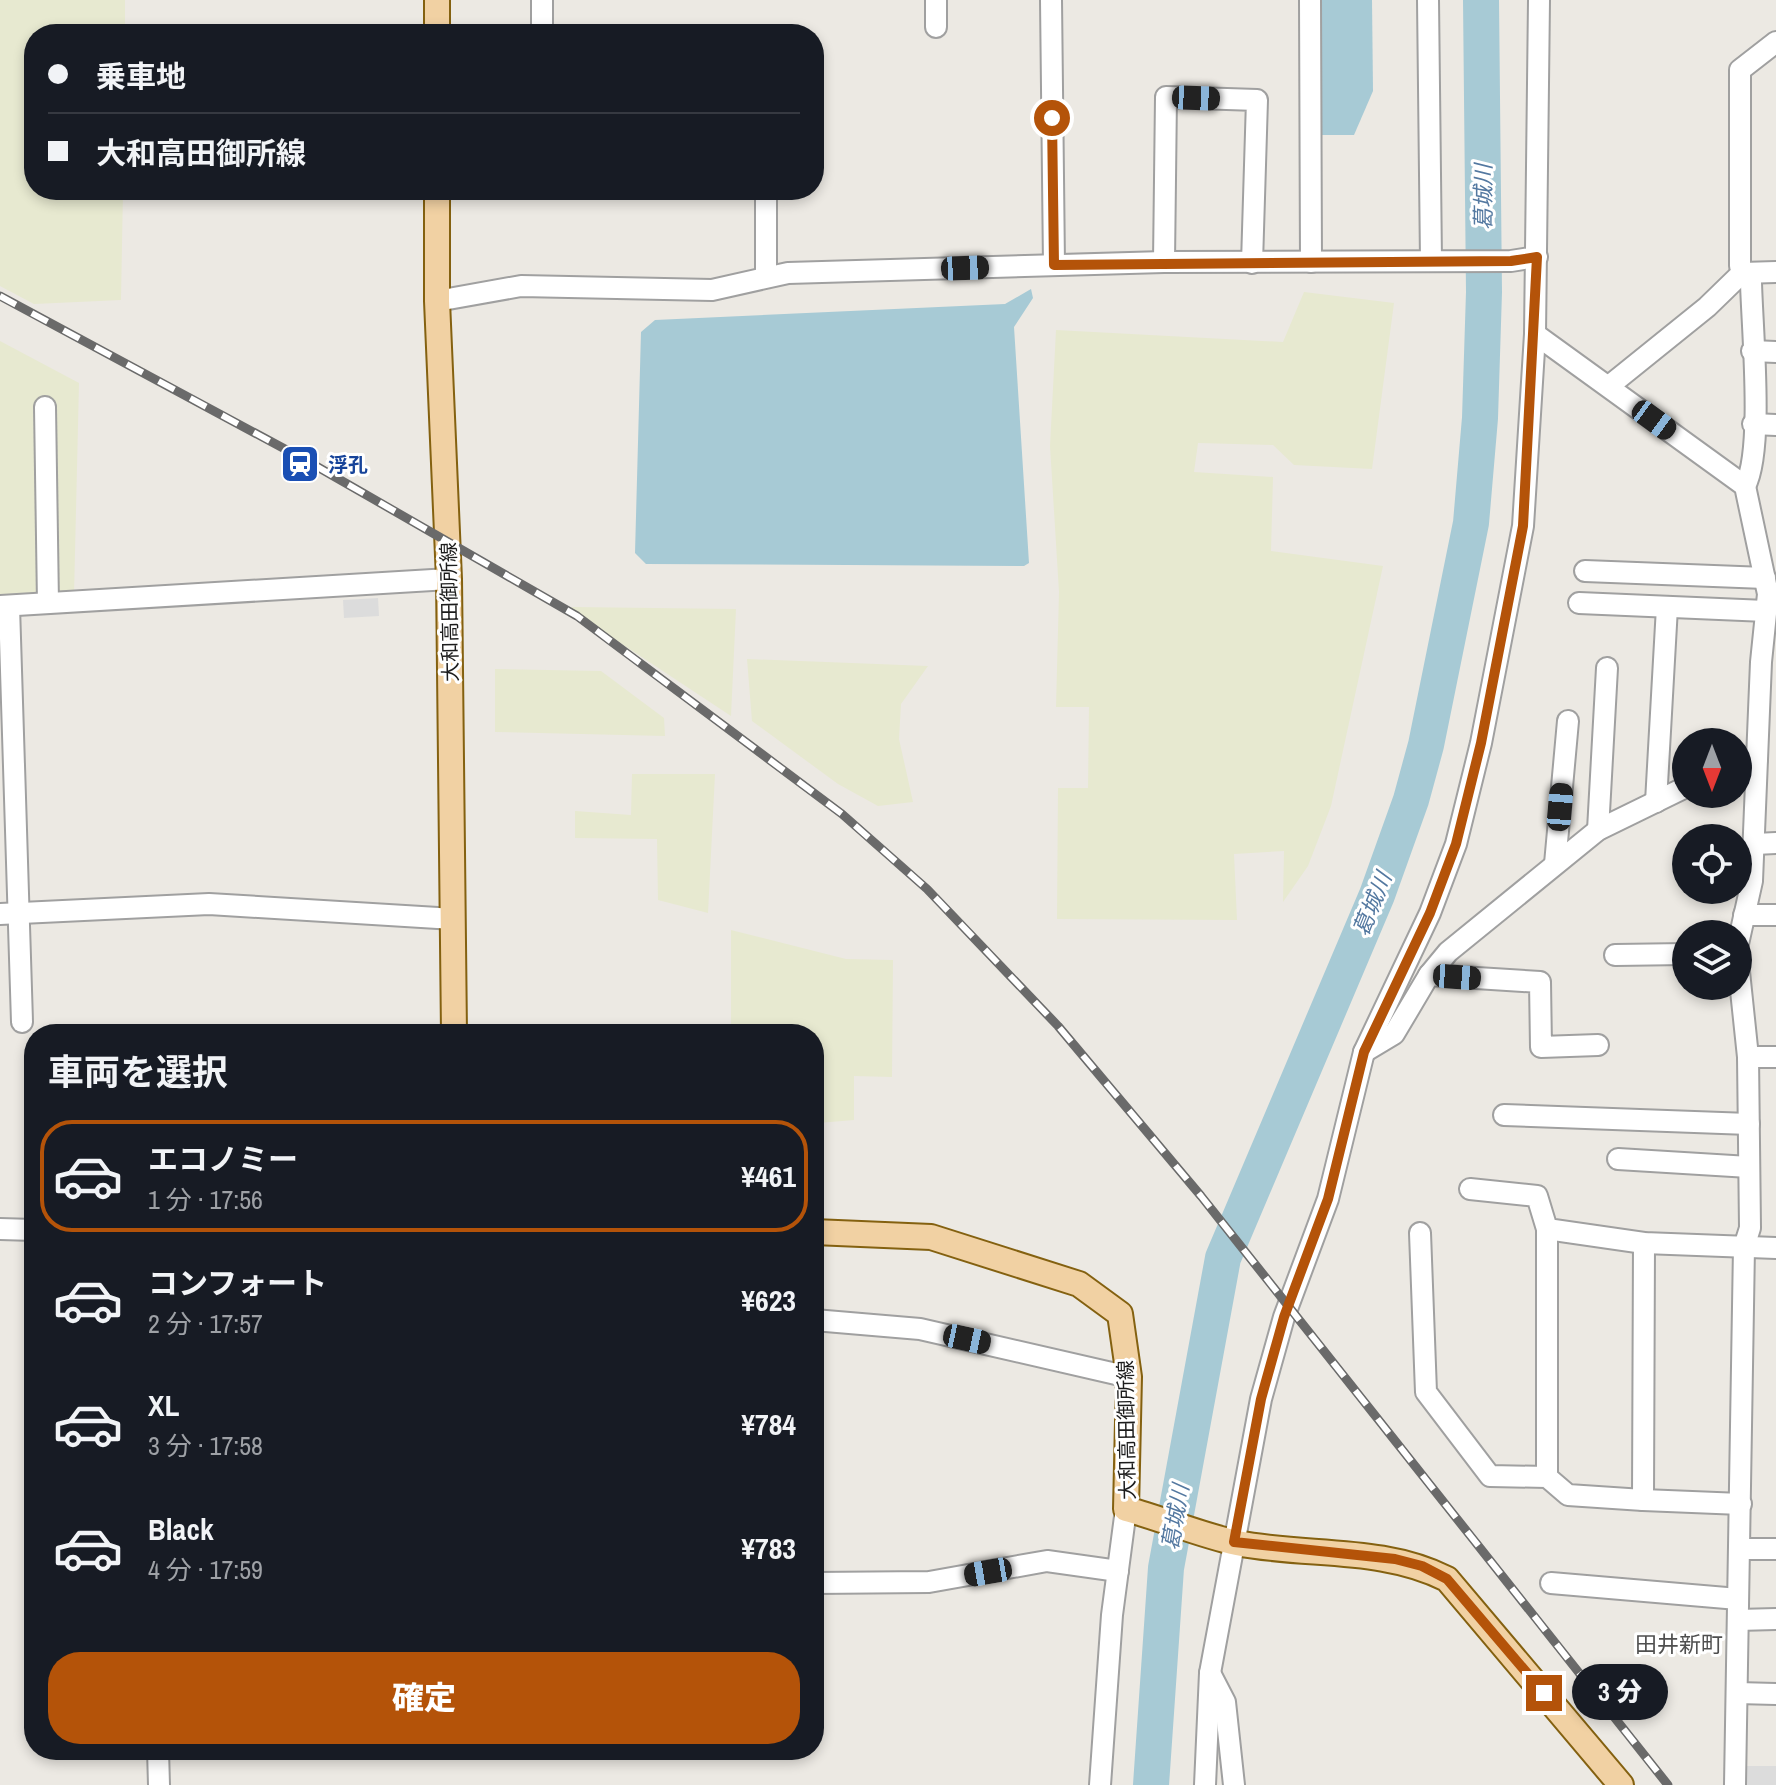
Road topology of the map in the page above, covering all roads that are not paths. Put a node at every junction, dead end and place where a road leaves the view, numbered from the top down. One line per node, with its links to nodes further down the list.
1 (437, 0): 8 (main road)
2 (542, 0): 9 (street)
3 (936, 0): 10 (street)
4 (1051, 0): 19 (street)
5 (1310, 0): 17 (street)
6 (1428, 0): 15 (street)
7 (1539, 0): 14 (street)
8 (437, 24)
9 (542, 24)
10 (936, 27)
11 (1776, 42): 21 (street)
12 (437, 200): 23 (main road, 大和高田御所線)
13 (766, 200): 22 (street)
14 (1537, 257): 15 (street); 24 (street)
15 (1436, 260): 17 (street)
16 (1164, 262): 18 (street); 18 (street); 19 (street)
17 (1311, 262): 18 (street)
18 (1252, 263)
19 (1054, 265): 22 (street)
20 (1776, 272): 21 (street)
21 (1742, 273): 25 (street); 27 (street)
22 (766, 277): 23 (street)
23 (437, 301): 33 (main road, 大和高田御所線)
24 (1535, 334): 27 (street); 61 (street)
25 (1752, 351): 26 (street); 29 (street)
26 (1776, 352)
27 (1609, 386): 31 (street)
28 (45, 407): 35 (street)
29 (1753, 424): 30 (street); 31 (street)
30 (1776, 425)
31 (1745, 486): 34 (street)
32 (1585, 571): 34 (street)
33 (449, 579): 35 (street); 52 (main road, 大和高田御所線)
34 (1769, 594): 38 (street); 39 (street)
35 (48, 603): 37 (street)
36 (1579, 603): 38 (street)
37 (4, 606): 49 (street)
38 (1667, 607): 44 (street)
39 (1768, 662): 42 (street)
40 (1607, 668): 45 (street)
41 (1568, 721): 48 (street)
42 (1757, 756): 47 (street)
43 (1672, 794): 44 (street)
44 (1656, 802): 45 (street)
45 (1598, 830): 48 (street)
46 (1776, 843): 47 (street)
47 (1755, 844): 50 (street)
48 (1551, 868): 56 (street)
49 (10, 914): 52 (street); 58 (street)
50 (1744, 915): 51 (street); 53 (street)
51 (1776, 915)
52 (454, 919): 59 (main road, 大和高田御所線)
53 (1743, 920)
54 (1672, 954): 55 (street)
55 (1615, 955)
56 (1429, 975): 60 (street); 61 (street)
57 (1742, 1000): 62 (street)
58 (22, 1022)
59 (454, 1024)
60 (1598, 1045)
61 (1364, 1052): 83 (street)
62 (1748, 1057): 63 (street); 65 (street)
63 (1776, 1057)
64 (1504, 1115): 65 (street)
65 (1749, 1124): 67 (street)
66 (1618, 1159): 67 (street)
67 (1749, 1167): 75 (street)
68 (1470, 1189): 70 (street)
69 (0, 1229): 71 (street)
70 (1547, 1229): 74 (street); 79 (street)
71 (24, 1230)
72 (824, 1232): 78 (main road, 大和高田御所線)
73 (1420, 1233): 79 (street)
74 (1644, 1243): 75 (street); 80 (street)
75 (1744, 1247): 76 (street); 81 (street)
76 (1776, 1248)
77 (824, 1321): 78 (street)
78 (1129, 1377): 82 (main road, 大和高田御所線)
79 (1547, 1477): 80 (street)
80 (1643, 1500): 81 (street)
81 (1741, 1504): 84 (street)
82 (1135, 1511): 83 (main road, 大和高田御所線); 86 (street)
83 (1226, 1539): 92 (street); 101 (main road, 大和高田御所線)
84 (1740, 1549): 85 (street); 89 (street)
85 (1776, 1549)
86 (1118, 1571): 87 (street); 98 (street)
87 (824, 1583)
88 (1551, 1583): 89 (street)
89 (1738, 1599): 91 (street)
90 (1776, 1619): 91 (street)
91 (1738, 1620): 93 (street)
92 (1210, 1673): 99 (street); 100 (street)
93 (1737, 1693): 94 (street); 96 (street)
94 (1776, 1694)
95 (158, 1760): 97 (street)
96 (1736, 1781)
97 (159, 1785)
98 (1100, 1785)
99 (1205, 1785)
100 (1234, 1785)
101 (1621, 1785)

